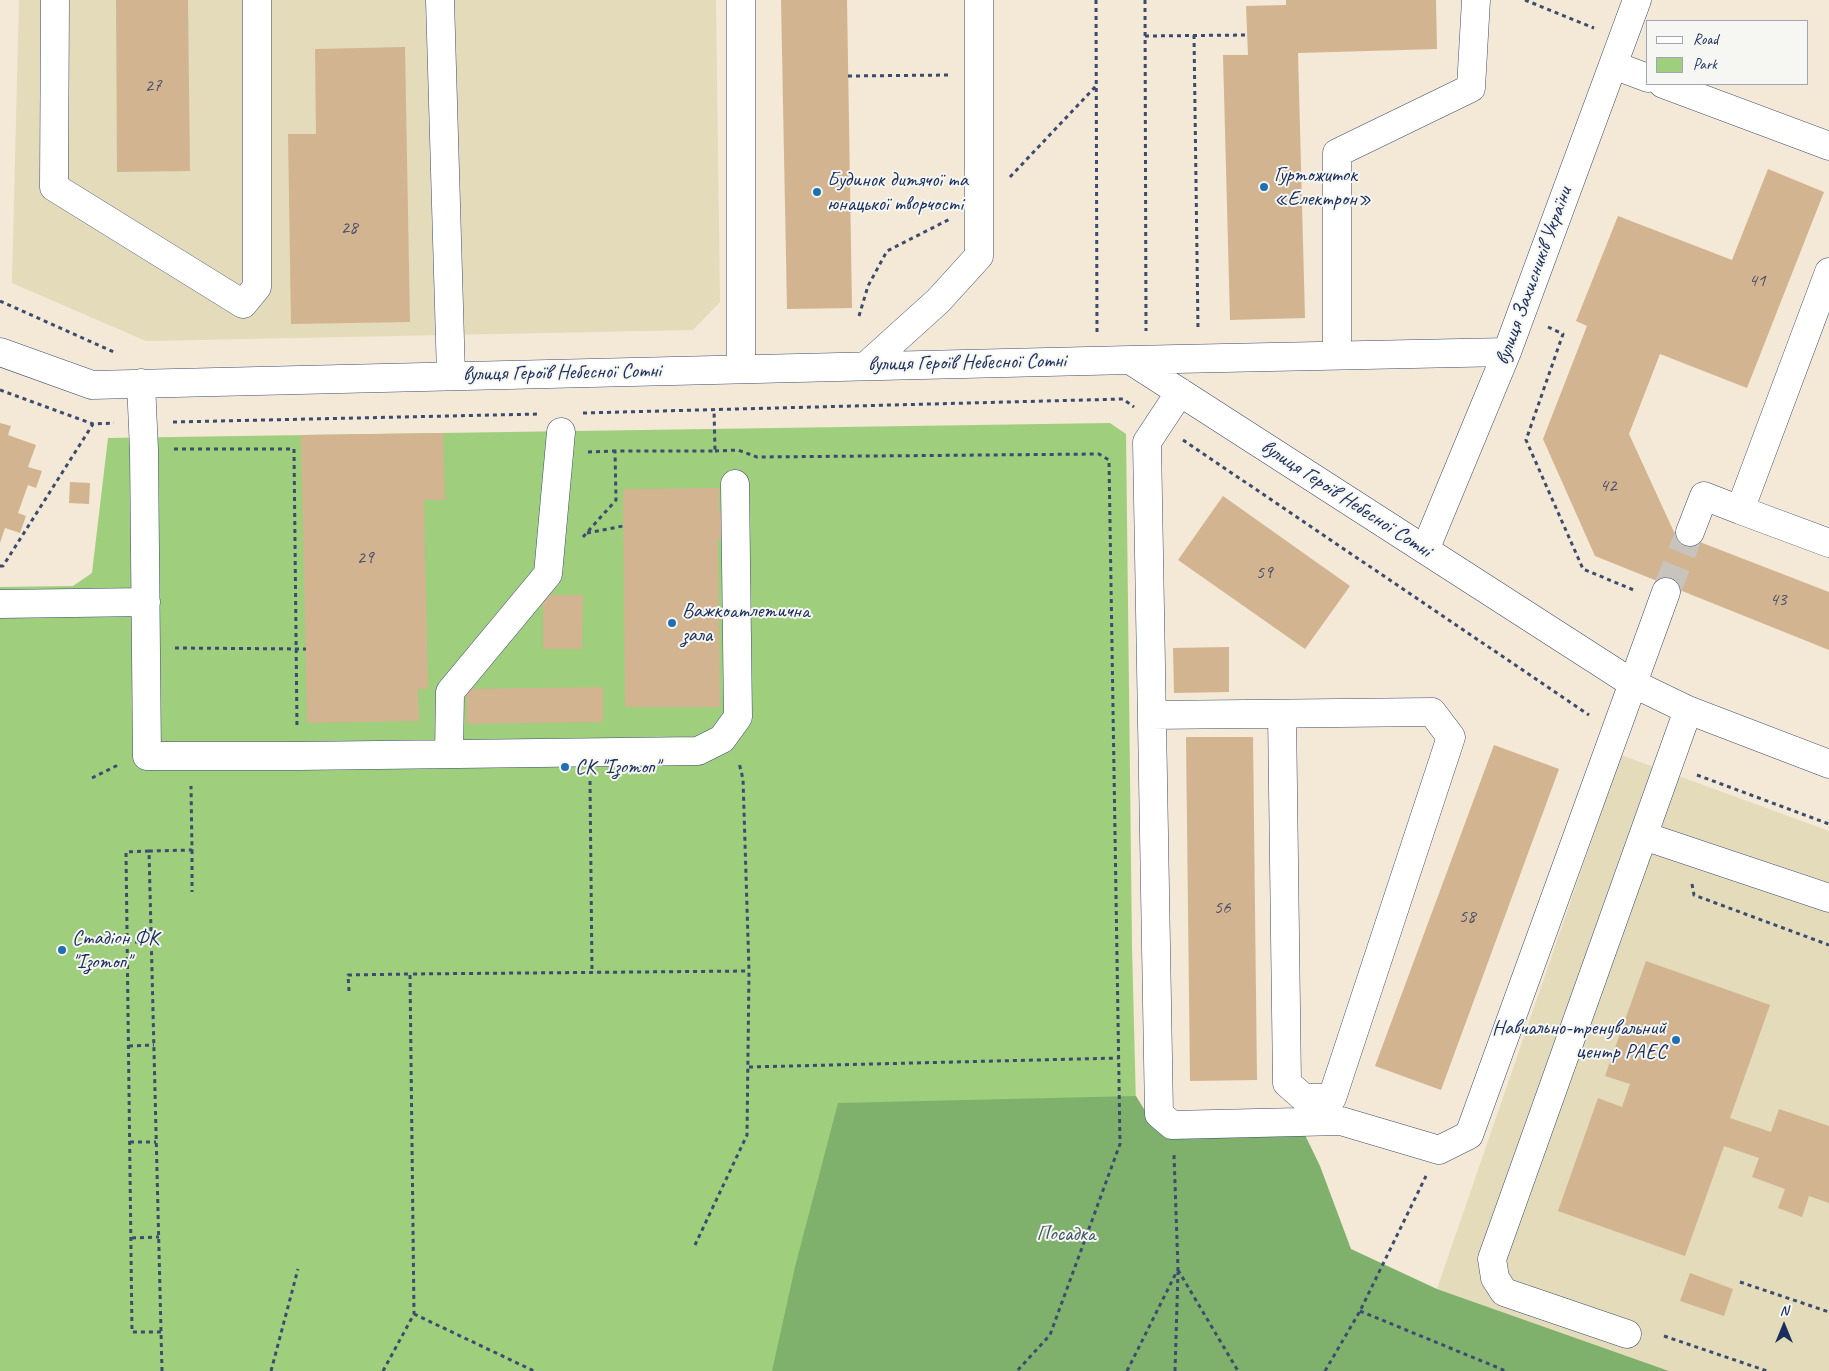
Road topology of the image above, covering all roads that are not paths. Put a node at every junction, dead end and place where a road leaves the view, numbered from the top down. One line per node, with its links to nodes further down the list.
1 (55, 0): 2 (street)
2 (257, 0)
3 (440, 0): 19 (street)
4 (741, 0): 18 (street)
5 (979, 0): 17 (street)
6 (1476, 0): 15 (street)
7 (1637, 0): 8 (street, вулиця Захисників України)
8 (1612, 65): 9 (street); 14 (street, вулиця Захисників України)
9 (1646, 77)
10 (1666, 85): 11 (street)
11 (1829, 146)
12 (1829, 272): 24 (street)
13 (0, 352): 20 (street, вулиця Героїв Небесної Сотні)
14 (1507, 352): 15 (street); 27 (street, вулиця Захисників України)
15 (1337, 355): 16 (street)
16 (1138, 360): 17 (street, вулиця Героїв Небесної Сотні); 21 (street, вулиця Героїв Небесної Сотні)
17 (866, 366): 18 (street, вулиця Героїв Небесної Сотні)
18 (741, 369): 19 (street, вулиця Героїв Небесної Сотні)
19 (451, 375): 20 (street, вулиця Героїв Небесної Сотні)
20 (141, 383): 29 (street)
21 (1180, 392): 27 (street, вулиця Героїв Небесної Сотні); 34 (street)
22 (551, 423): 35 (street)
23 (735, 484): 35 (street)
24 (1740, 510): 25 (street); 26 (street)
25 (1690, 532)
26 (1829, 543)
27 (1425, 550): 31 (street, вулиця Героїв Небесної Сотні)
28 (1654, 593): 31 (street)
29 (146, 602): 30 (street); 35 (street)
30 (0, 604)
31 (1632, 683): 32 (street, вулиця Героїв Небесної Сотні); 34 (street)
32 (1688, 710): 36 (street, вулиця Героїв Небесної Сотні); 37 (street)
33 (1282, 714): 33 (street); 34 (street)
34 (1152, 715)
35 (449, 754)
36 (1829, 764)
37 (1644, 836): 38 (street); 39 (street)
38 (1829, 898)
39 (1626, 1334)

